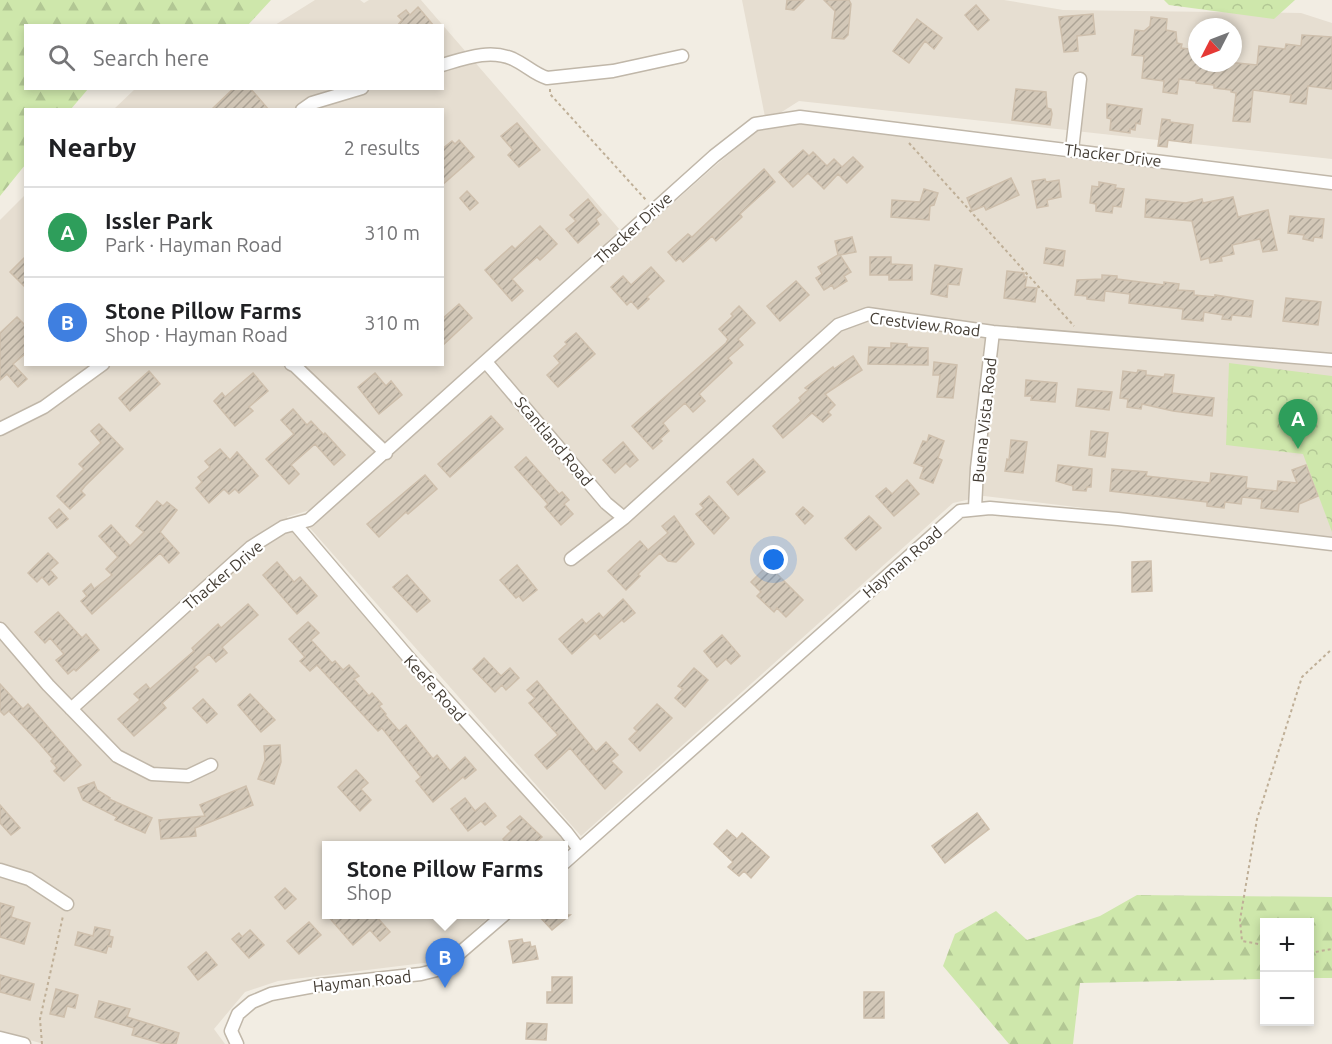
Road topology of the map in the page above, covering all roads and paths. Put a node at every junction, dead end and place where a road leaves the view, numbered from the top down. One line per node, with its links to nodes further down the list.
1 (682, 56): 3 (street)
2 (444, 64): 3 (street)
3 (547, 78): 10 (path)
4 (1080, 79): 8 (street)
5 (355, 90): 6 (street)
6 (305, 108)
7 (896, 129): 8 (street, Thacker Drive); 10 (street, Thacker Drive); 12 (path)
8 (1072, 150): 9 (street, Thacker Drive)
9 (1332, 183)
10 (654, 210): 14 (street, Thacker Drive)
11 (993, 333): 12 (street, Crestview Road); 19 (street, Buena Vista Road); 20 (street, Crestview Road)
12 (1086, 339): 13 (street, Crestview Road)
13 (1332, 360)
14 (486, 362): 18 (street, Thacker Drive); 20 (street, Scantland Road)
15 (100, 366): 17 (street)
16 (295, 366): 18 (street)
17 (0, 429)
18 (386, 453): 21 (street, Thacker Drive)
19 (975, 508): 22 (street); 28 (street, Hayman Road)
20 (624, 518): 23 (street, Crestview Road)
21 (295, 524): 26 (street, Thacker Drive); 28 (street, Keefe Road)
22 (1332, 544)
23 (571, 559)
24 (0, 629): 26 (street)
25 (1332, 649): 34 (path)
26 (71, 709): 27 (street)
27 (211, 765)
28 (579, 849): 29 (street, Hayman Road)
29 (568, 859)
30 (0, 870): 31 (street)
31 (67, 904)
32 (500, 919): 40 (street, Hayman Road)
33 (60, 926): 39 (path)
34 (1260, 944)
35 (1332, 949): 36 (path)
36 (1314, 952)
37 (0, 1038): 38 (street)
38 (24, 1044)
39 (42, 1044)
40 (237, 1044)

